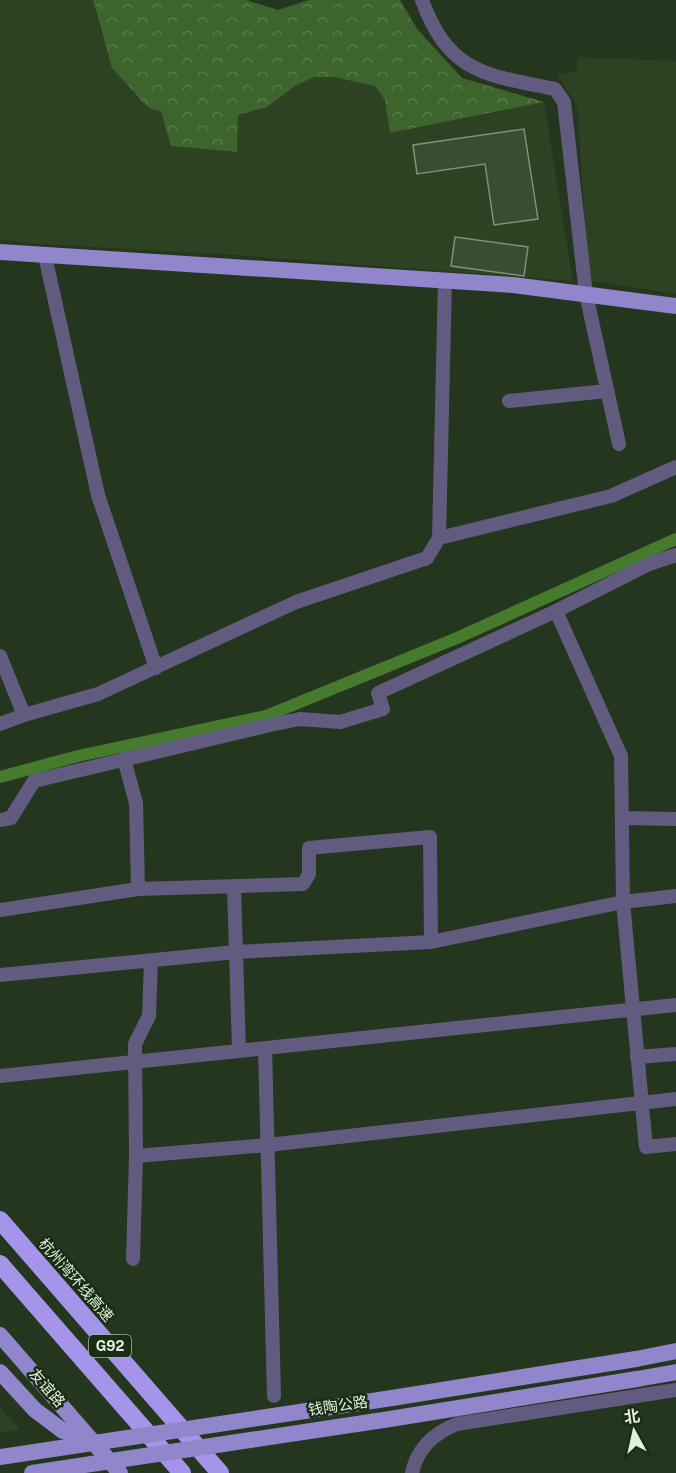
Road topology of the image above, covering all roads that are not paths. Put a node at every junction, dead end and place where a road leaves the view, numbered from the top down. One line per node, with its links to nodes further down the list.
1 (422, 0): 5 (street)
2 (0, 252): 3 (main road)
3 (45, 256): 4 (main road); 15 (street)
4 (445, 280): 5 (main road); 11 (street)
5 (586, 294): 6 (main road); 7 (street)
6 (676, 306)
7 (608, 391): 8 (street); 9 (street)
8 (509, 401)
9 (619, 444)
10 (676, 467): 11 (street)
11 (440, 538): 15 (street)
12 (676, 555): 13 (street)
13 (556, 611): 18 (street); 19 (street)
14 (0, 656): 16 (street)
15 (156, 668): 16 (street)
16 (24, 715): 17 (street)
17 (0, 724)
18 (124, 759): 21 (street); 23 (street)
19 (622, 818): 20 (street); 25 (street)
20 (676, 819)
21 (0, 820)
22 (234, 887): 23 (street); 27 (street); 28 (street)
23 (138, 889): 26 (street)
24 (676, 896): 25 (street)
25 (623, 902): 27 (street); 32 (street)
26 (0, 910)
27 (431, 942): 28 (street)
28 (236, 952): 29 (street); 34 (street)
29 (151, 960): 30 (street); 37 (street)
30 (0, 975)
31 (676, 1005): 32 (street)
32 (633, 1009): 33 (street); 36 (street)
33 (265, 1048): 34 (street); 42 (street)
34 (239, 1051): 37 (street)
35 (676, 1054): 36 (street)
36 (637, 1057): 40 (street)
37 (137, 1062): 38 (street); 43 (street)
38 (0, 1076)
39 (676, 1099): 40 (street)
40 (642, 1102): 41 (street); 42 (street)
41 (676, 1144)
42 (268, 1145): 43 (street); 52 (street)
43 (136, 1156): 45 (street)
44 (0, 1220): 58 (highway, 杭州湾环线高速 / G92)
45 (133, 1259)
46 (0, 1264): 55 (highway, G92)
47 (0, 1335): 53 (main road, 友谊路)
48 (676, 1352): 54 (main road, 钱陶公路, bridge)
49 (0, 1372): 53 (main road, 友谊路)
50 (676, 1372): 56 (main road, 钱陶公路, bridge)
51 (676, 1390): 59 (street)
52 (274, 1396)
53 (94, 1442): 54 (street); 57 (main road, 友谊路)
54 (0, 1457)
55 (180, 1470)
56 (32, 1473)
57 (120, 1473)
58 (220, 1473)
59 (412, 1473)

